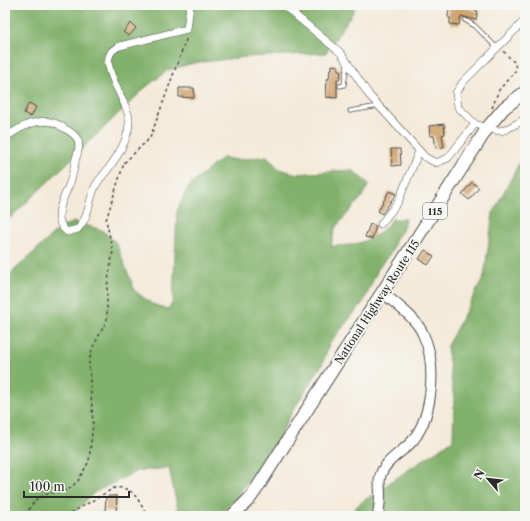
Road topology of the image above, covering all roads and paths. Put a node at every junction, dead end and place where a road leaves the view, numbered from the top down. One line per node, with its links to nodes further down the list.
1 (190, 5): 5 (street)
2 (283, 5): 7 (street)
3 (465, 20): 6 (lane)
4 (525, 20): 6 (street)
5 (187, 29): 15 (street); 19 (path)
6 (498, 48): 13 (path); 14 (street)
7 (348, 62): 8 (lane); 10 (street)
8 (340, 86)
9 (525, 92): 13 (highway, National Highway Route 115 / 115)
10 (379, 106): 11 (lane); 16 (street)
11 (350, 111)
12 (525, 119): 13 (street)
13 (492, 123): 14 (street); 18 (highway, National Highway Route 115 / 115)
14 (475, 124): 16 (street)
15 (5, 138)
16 (418, 151): 17 (street)
17 (381, 224)
18 (383, 293): 22 (highway, National Highway Route 115 / 115); 23 (main road)
19 (28, 516)
20 (66, 516): 21 (path)
21 (147, 516)
22 (232, 516)
23 (378, 516)

